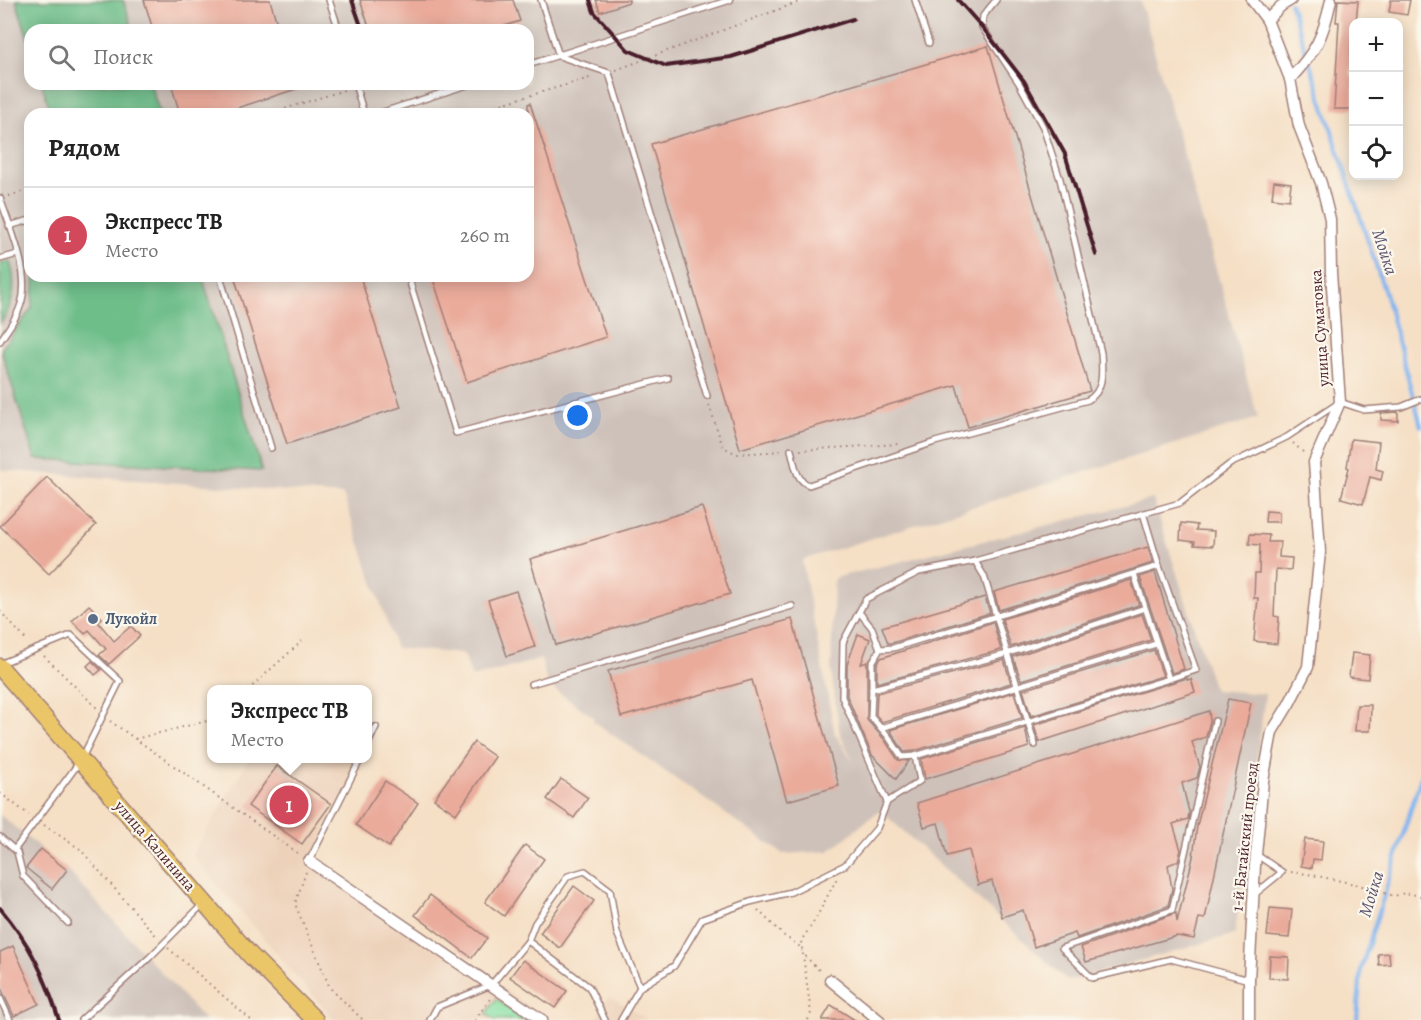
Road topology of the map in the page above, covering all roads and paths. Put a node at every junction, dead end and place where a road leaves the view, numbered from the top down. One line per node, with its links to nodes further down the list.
1 (329, 0): 11 (lane)
2 (542, 0): 13 (lane)
3 (730, 0): 13 (lane)
4 (804, 0): 15 (path)
5 (915, 0): 12 (lane)
6 (996, 0): 40 (lane)
7 (1252, 0): 10 (street, улица Суматовка)
8 (1291, 0): 10 (street)
9 (1331, 0): 16 (street)
10 (1267, 20): 16 (street, улица Суматовка)
11 (337, 24)
12 (928, 43)
13 (559, 56): 14 (lane); 15 (lane)
14 (534, 63)
15 (609, 73): 23 (path); 34 (lane)
16 (1290, 79): 36 (street, улица Суматовка)
17 (341, 90): 20 (path)
18 (357, 90): 21 (lane)
19 (451, 90): 22 (lane)
20 (286, 108)
21 (362, 108)
22 (395, 108)
23 (488, 108)
24 (24, 191): 25 (path)
25 (0, 198): 27 (lane)
26 (24, 222): 27 (lane)
27 (9, 226): 28 (lane)
28 (18, 254): 29 (lane); 32 (lane)
29 (0, 259)
30 (222, 282): 39 (lane)
31 (410, 282): 33 (lane)
32 (0, 341)
33 (668, 378)
34 (707, 396): 40 (path)
35 (1421, 399): 36 (lane)
36 (1340, 402): 37 (lane); 41 (street, улица Суматовка)
37 (1287, 437): 41 (path); 42 (lane)
38 (899, 444): 40 (path)
39 (271, 448)
40 (791, 450)
41 (1314, 462): 57 (street, улица Суматовка)
42 (1143, 513): 43 (lane); 44 (lane)
43 (975, 561): 49 (lane); 50 (lane)
44 (1159, 566): 45 (lane); 58 (lane)
45 (1134, 574): 47 (lane); 50 (lane)
46 (792, 606): 59 (lane)
47 (1145, 608): 52 (lane); 55 (lane)
48 (0, 611): 53 (path)
49 (859, 612): 54 (lane); 76 (lane)
50 (996, 616): 54 (lane); 55 (lane)
51 (302, 641): 60 (path)
52 (1156, 644): 58 (lane); 61 (lane)
53 (36, 649): 56 (lane); 63 (path); 63 (lane)
54 (880, 649): 62 (lane)
55 (1007, 653): 61 (lane); 62 (lane)
56 (0, 665): 73 (main road, улица Калинина)
57 (1308, 667): 80 (street, 1-й Батайский проезд)
58 (1169, 679): 65 (lane)
59 (531, 684)
60 (254, 685)
61 (1017, 687): 65 (lane); 68 (lane)
62 (872, 695): 68 (lane)
63 (103, 714): 70 (path); 73 (lane)
64 (207, 721): 70 (path)
65 (1028, 722): 71 (lane); 72 (lane)
66 (1215, 722): 93 (lane)
67 (376, 728): 69 (lane)
68 (881, 728): 72 (lane)
69 (372, 736)
70 (134, 740): 81 (path)
71 (1035, 745)
72 (915, 756): 76 (lane)
73 (81, 760): 77 (lane); 87 (main road, улица Калинина)
74 (359, 763): 81 (lane)
75 (0, 793): 77 (path)
76 (887, 802): 82 (lane)
77 (37, 820): 79 (lane); 90 (path)
78 (0, 837): 79 (lane)
79 (15, 849): 88 (lane)
80 (1256, 854): 83 (lane); 84 (street, 1-й Батайский проезд)
81 (309, 861): 94 (street); 101 (path)
82 (845, 865): 86 (lane); 91 (path)
83 (1282, 872): 84 (lane); 85 (path)
84 (1253, 895): 93 (street, 1-й Батайский проезд)
85 (1421, 896)
86 (750, 902): 91 (path); 95 (lane)
87 (205, 903): 90 (lane); 100 (main road, улица Калинина)
88 (68, 923)
89 (528, 941): 94 (lane); 95 (lane); 105 (lane)
90 (163, 944): 98 (lane); 99 (path)
91 (803, 953): 92 (path); 107 (path)
92 (830, 980): 108 (street)
93 (1249, 980): 109 (street, 1-й Батайский проезд)
94 (494, 987): 102 (lane); 103 (path); 104 (street)
95 (640, 987): 106 (lane)
96 (0, 998): 97 (lane)
97 (10, 1020)
98 (81, 1020)
99 (251, 1020)
100 (315, 1020)
101 (363, 1020)
102 (430, 1020)
103 (475, 1020)
104 (542, 1020)
105 (605, 1020)
106 (621, 1020)
107 (808, 1020)
108 (879, 1020)
109 (1249, 1020)

